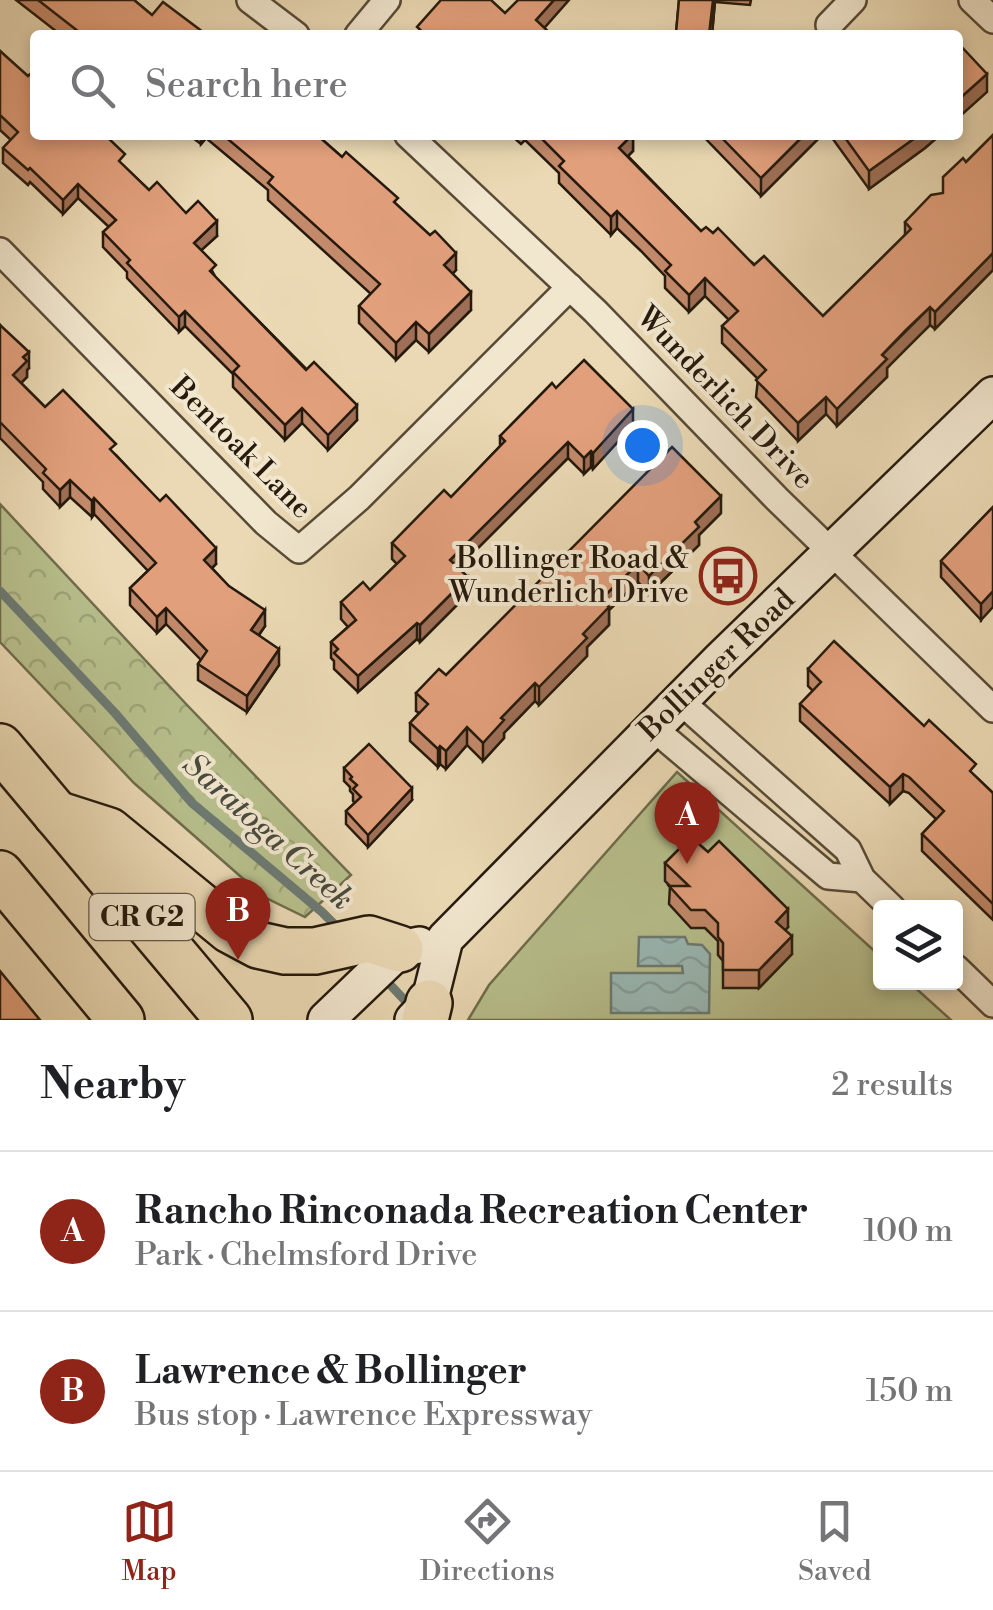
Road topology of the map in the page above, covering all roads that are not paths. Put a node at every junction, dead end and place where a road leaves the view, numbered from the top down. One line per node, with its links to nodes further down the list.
1 (250, 0): 7 (street)
2 (387, 0): 8 (street)
3 (853, 0): 6 (street)
4 (972, 0): 5 (street)
5 (993, 20)
6 (829, 25)
7 (289, 30)
8 (362, 30)
9 (413, 140): 11 (street, Wunderlich Drive)
10 (0, 250): 11 (street, Bentoak Lane)
11 (570, 287): 13 (street, Wunderlich Drive)
12 (993, 395): 13 (main road, Bollinger Road)
13 (832, 554): 14 (main road, Bollinger Road); 15 (street, Wunderlich Drive)
14 (679, 700): 16 (main road, Bollinger Road); 20 (street)
15 (993, 709)
16 (652, 727): 20 (street); 22 (main road, Bollinger Road)
17 (0, 748): 18 (highway, CR G2)
18 (56, 814): 23 (highway); 28 (highway, CR G2)
19 (0, 874): 27 (highway, CR G2)
20 (862, 879): 21 (street)
21 (884, 900)
22 (445, 939): 23 (main road); 26 (main road)
23 (371, 955): 29 (main road)
24 (963, 975): 25 (street)
25 (993, 1004)
26 (422, 1014)
27 (121, 1020)
28 (228, 1020)
29 (326, 1020)

